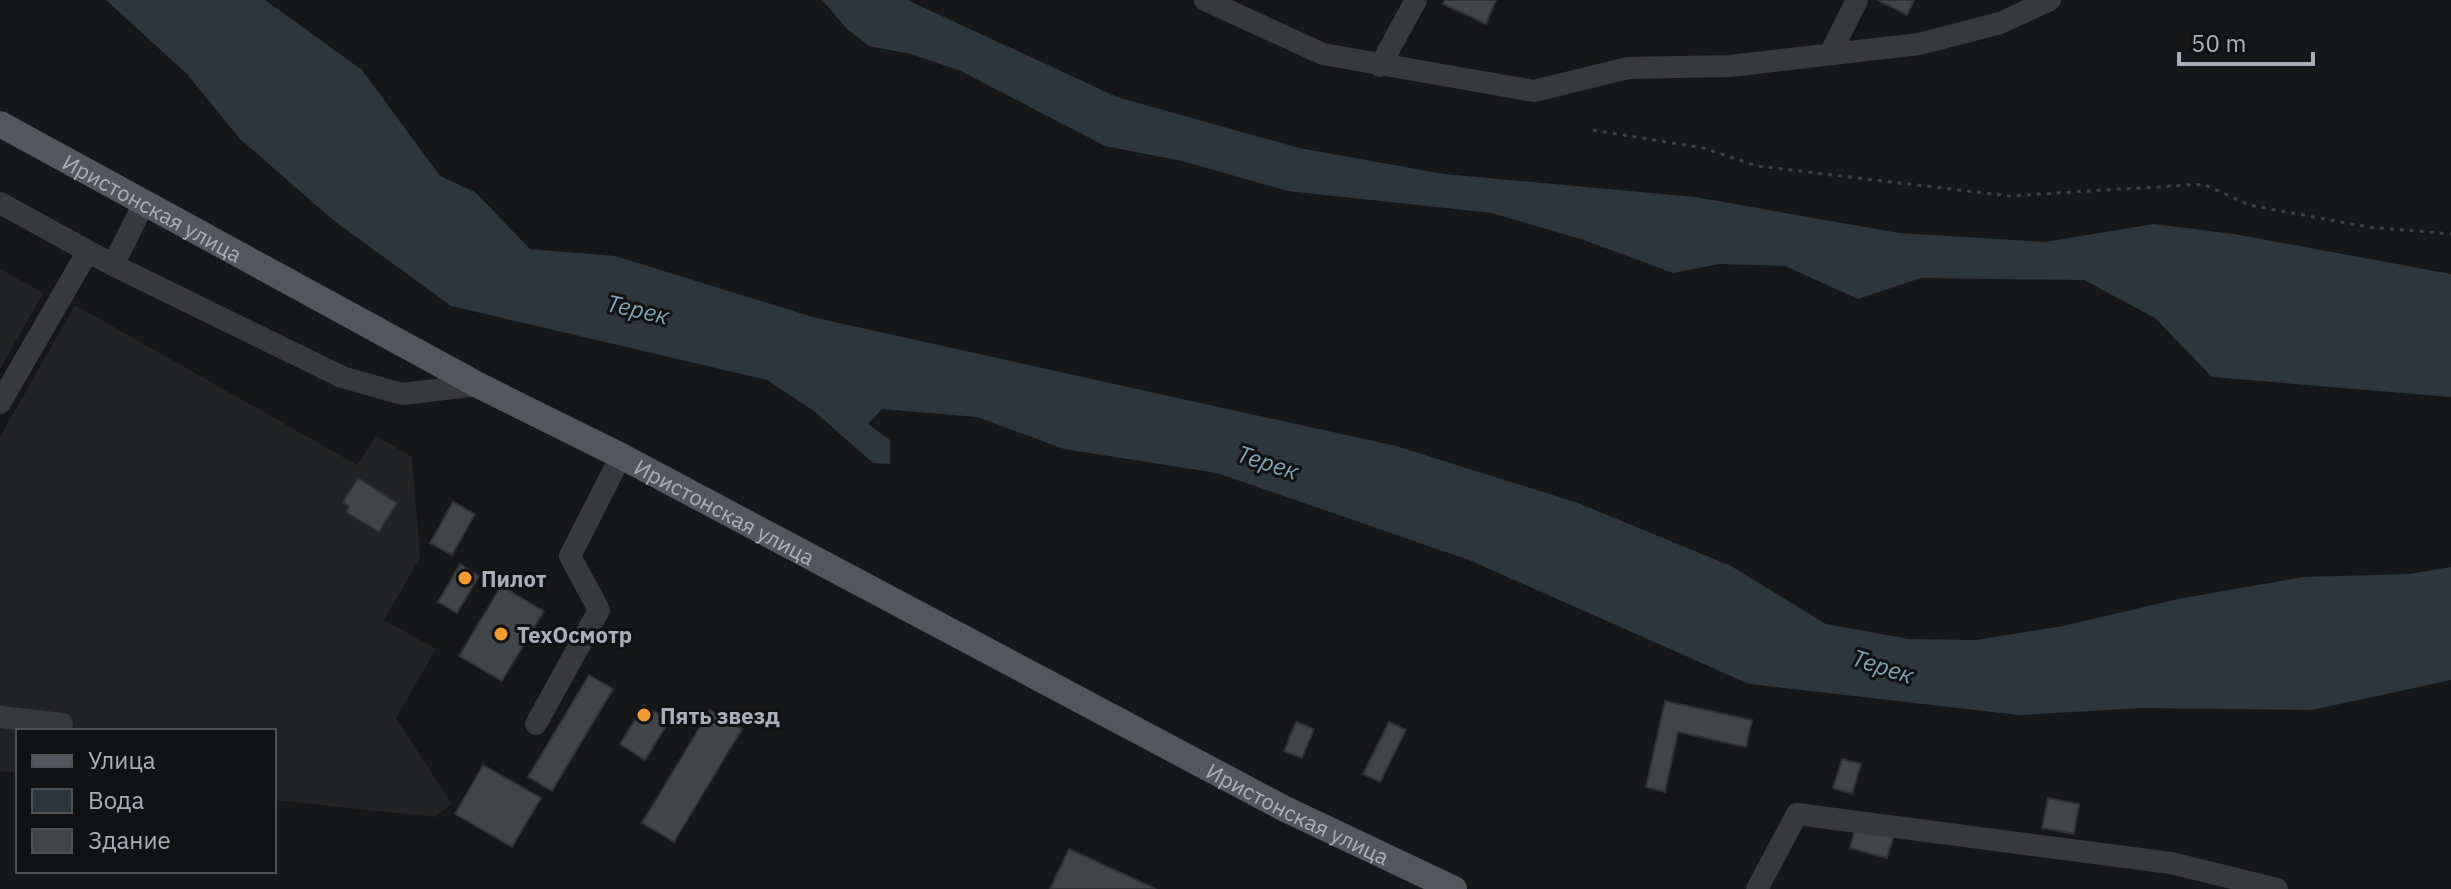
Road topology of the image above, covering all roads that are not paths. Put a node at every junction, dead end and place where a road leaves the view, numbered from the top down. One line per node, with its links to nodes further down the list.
1 (1205, 0): 6 (street)
2 (1416, 0): 6 (street)
3 (1857, 0): 5 (street)
4 (2050, 0): 5 (street)
5 (1830, 54): 6 (street)
6 (1380, 66)
7 (0, 124): 9 (main road, Иристонская улица)
8 (0, 203): 10 (street)
9 (144, 203): 11 (street); 12 (main road, Иристонская улица)
10 (88, 251): 11 (street); 13 (street)
11 (113, 265): 12 (street)
12 (478, 385): 14 (main road, Иристонская улица)
13 (0, 403)
14 (621, 456): 17 (street); 18 (main road, Иристонская улица)
15 (0, 717): 16 (street)
16 (62, 724)
17 (536, 724)
18 (1454, 889)
19 (1757, 889): 20 (street)
20 (2277, 889)

